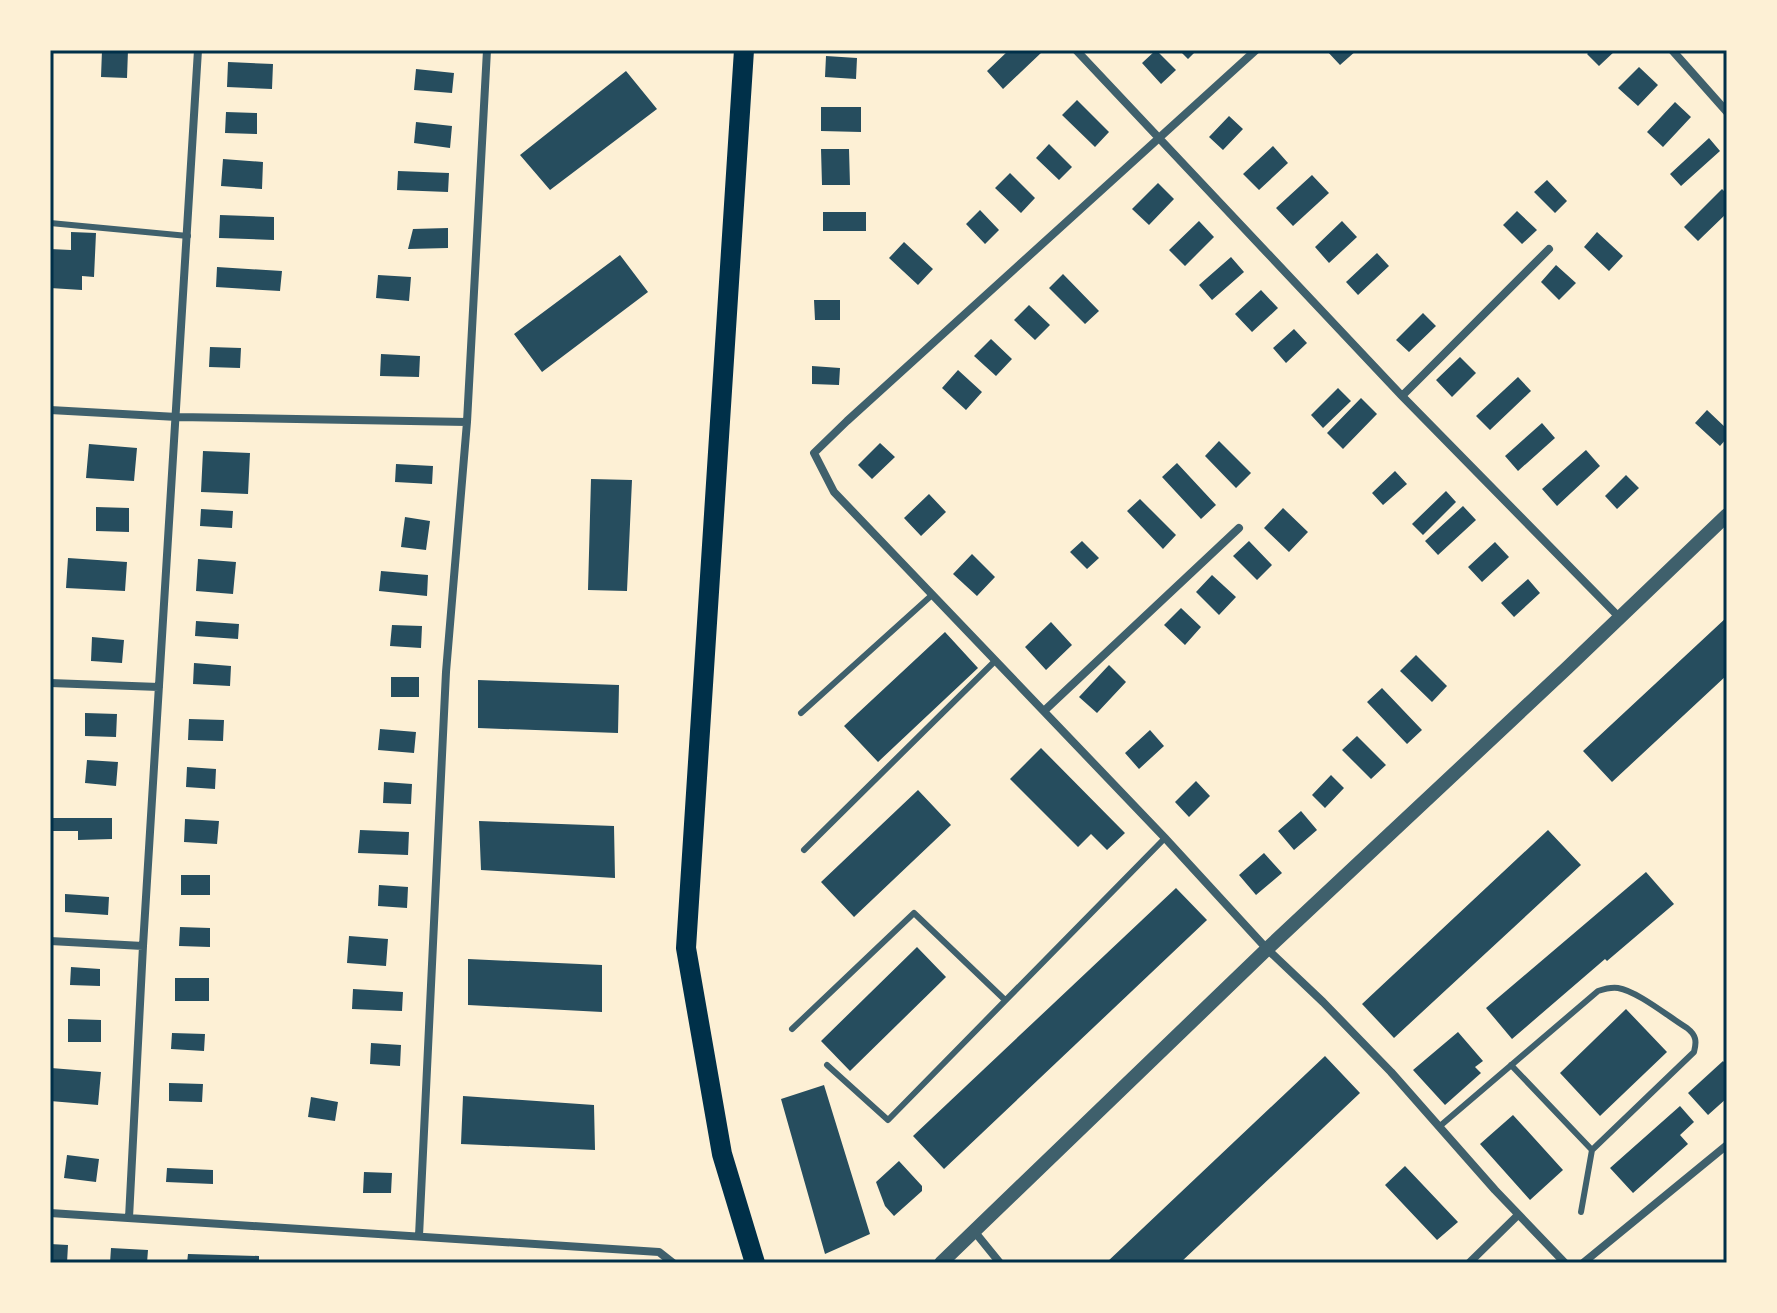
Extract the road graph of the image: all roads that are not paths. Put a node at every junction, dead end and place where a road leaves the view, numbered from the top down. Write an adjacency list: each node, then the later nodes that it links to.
1 (198, 50): 10 (street)
2 (487, 50): 15 (street)
3 (744, 50): 44 (main road)
4 (1076, 50): 8 (street)
5 (1256, 50): 8 (street)
6 (1672, 50): 7 (street)
7 (1727, 112)
8 (1160, 138): 12 (street); 18 (street)
9 (50, 223): 10 (lane)
10 (188, 236): 14 (street)
11 (1549, 249): 12 (street)
12 (1402, 396): 19 (street)
13 (50, 410): 14 (street)
14 (177, 417): 15 (street); 22 (street)
15 (467, 422): 42 (street)
16 (1727, 515): 19 (street)
17 (1239, 528): 23 (street)
18 (932, 595): 20 (street); 24 (lane)
19 (1620, 618): 29 (street)
20 (995, 661): 23 (street); 26 (lane)
21 (50, 683): 22 (street)
22 (159, 687): 28 (street)
23 (1044, 711): 25 (street)
24 (801, 713)
25 (1165, 838): 29 (street); 30 (lane)
26 (804, 850)
27 (50, 941): 28 (street)
28 (143, 946): 40 (street)
29 (1267, 949): 34 (street); 41 (street)
30 (1005, 1000): 31 (lane); 32 (lane)
31 (792, 1029)
32 (827, 1065)
33 (1511, 1065): 34 (lane); 36 (lane); 36 (lane)
34 (1440, 1126): 39 (street)
35 (1727, 1145): 49 (street)
36 (1592, 1150): 37 (lane)
37 (1581, 1212)
38 (50, 1213): 40 (street)
39 (1518, 1215): 47 (street); 48 (street)
40 (129, 1218): 42 (street)
41 (974, 1231): 45 (street); 46 (street)
42 (419, 1236): 43 (street)
43 (673, 1263)
44 (755, 1263)
45 (941, 1263)
46 (1000, 1263)
47 (1469, 1263)
48 (1565, 1263)
49 (1583, 1263)

